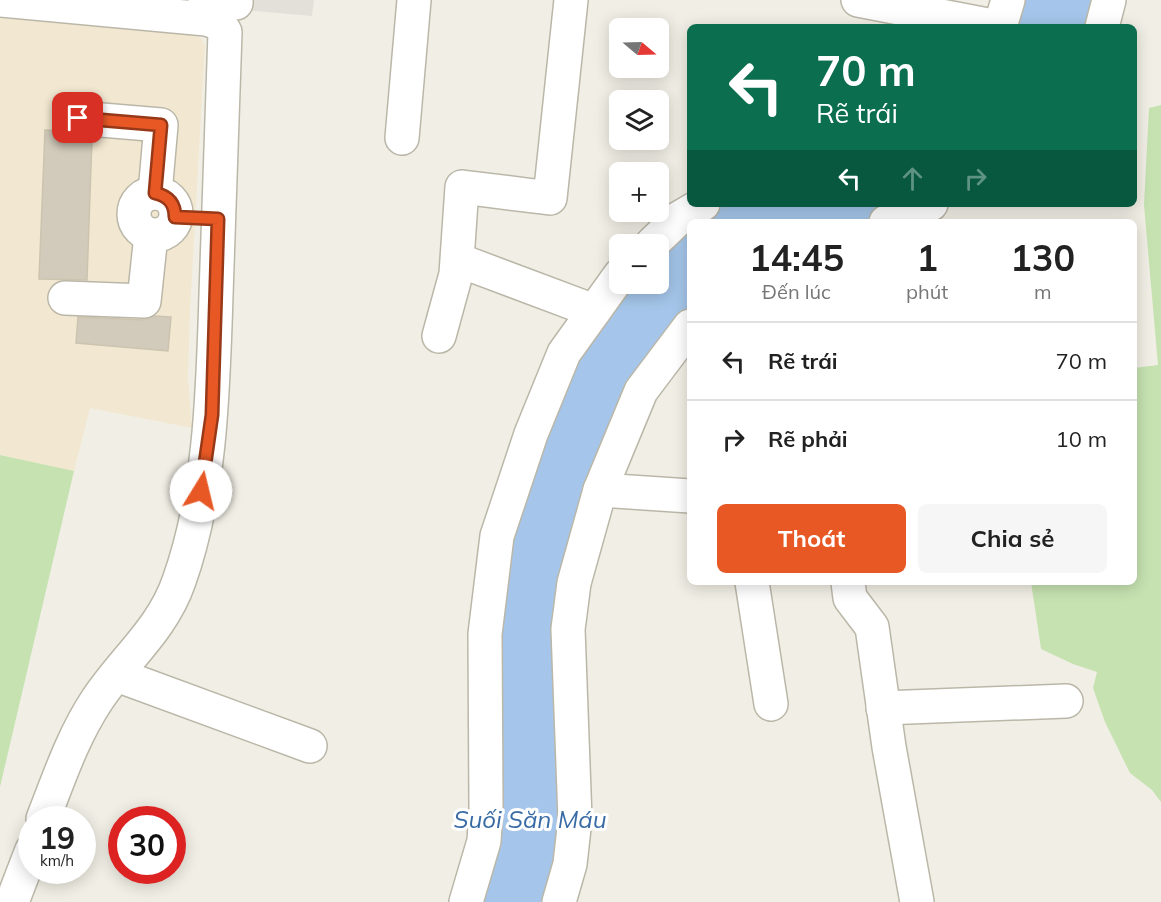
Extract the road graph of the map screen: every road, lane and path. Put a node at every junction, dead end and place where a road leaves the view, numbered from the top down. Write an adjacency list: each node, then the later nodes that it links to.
1 (1, 0): 17 (street)
2 (205, 0): 3 (street)
3 (236, 0)
4 (414, 0): 13 (street)
5 (571, 0): 20 (street)
6 (858, 0): 9 (street)
7 (1008, 0): 10 (street)
8 (1108, 0): 11 (street)
9 (983, 24)
10 (1000, 24)
11 (1103, 24)
12 (78, 118): 16 (street)
13 (402, 138)
14 (698, 207): 19 (street)
15 (924, 207): 18 (street)
16 (160, 215): 17 (street); 22 (street)
17 (218, 219): 30 (street)
18 (894, 219)
19 (662, 234)
20 (458, 260): 23 (street); 25 (street)
21 (609, 290): 23 (street)
22 (65, 298)
23 (594, 310): 38 (street)
24 (687, 330): 26 (street)
25 (439, 336)
26 (600, 490): 27 (street); 39 (street)
27 (687, 496)
28 (752, 585): 32 (street)
29 (848, 585): 33 (street)
30 (117, 675): 34 (street); 35 (street)
31 (1066, 701): 33 (street)
32 (771, 704)
33 (883, 708): 40 (street)
34 (310, 746)
35 (48, 806)
36 (19, 884): 37 (street)
37 (12, 902)
38 (466, 902)
39 (559, 902)
40 (917, 902)

